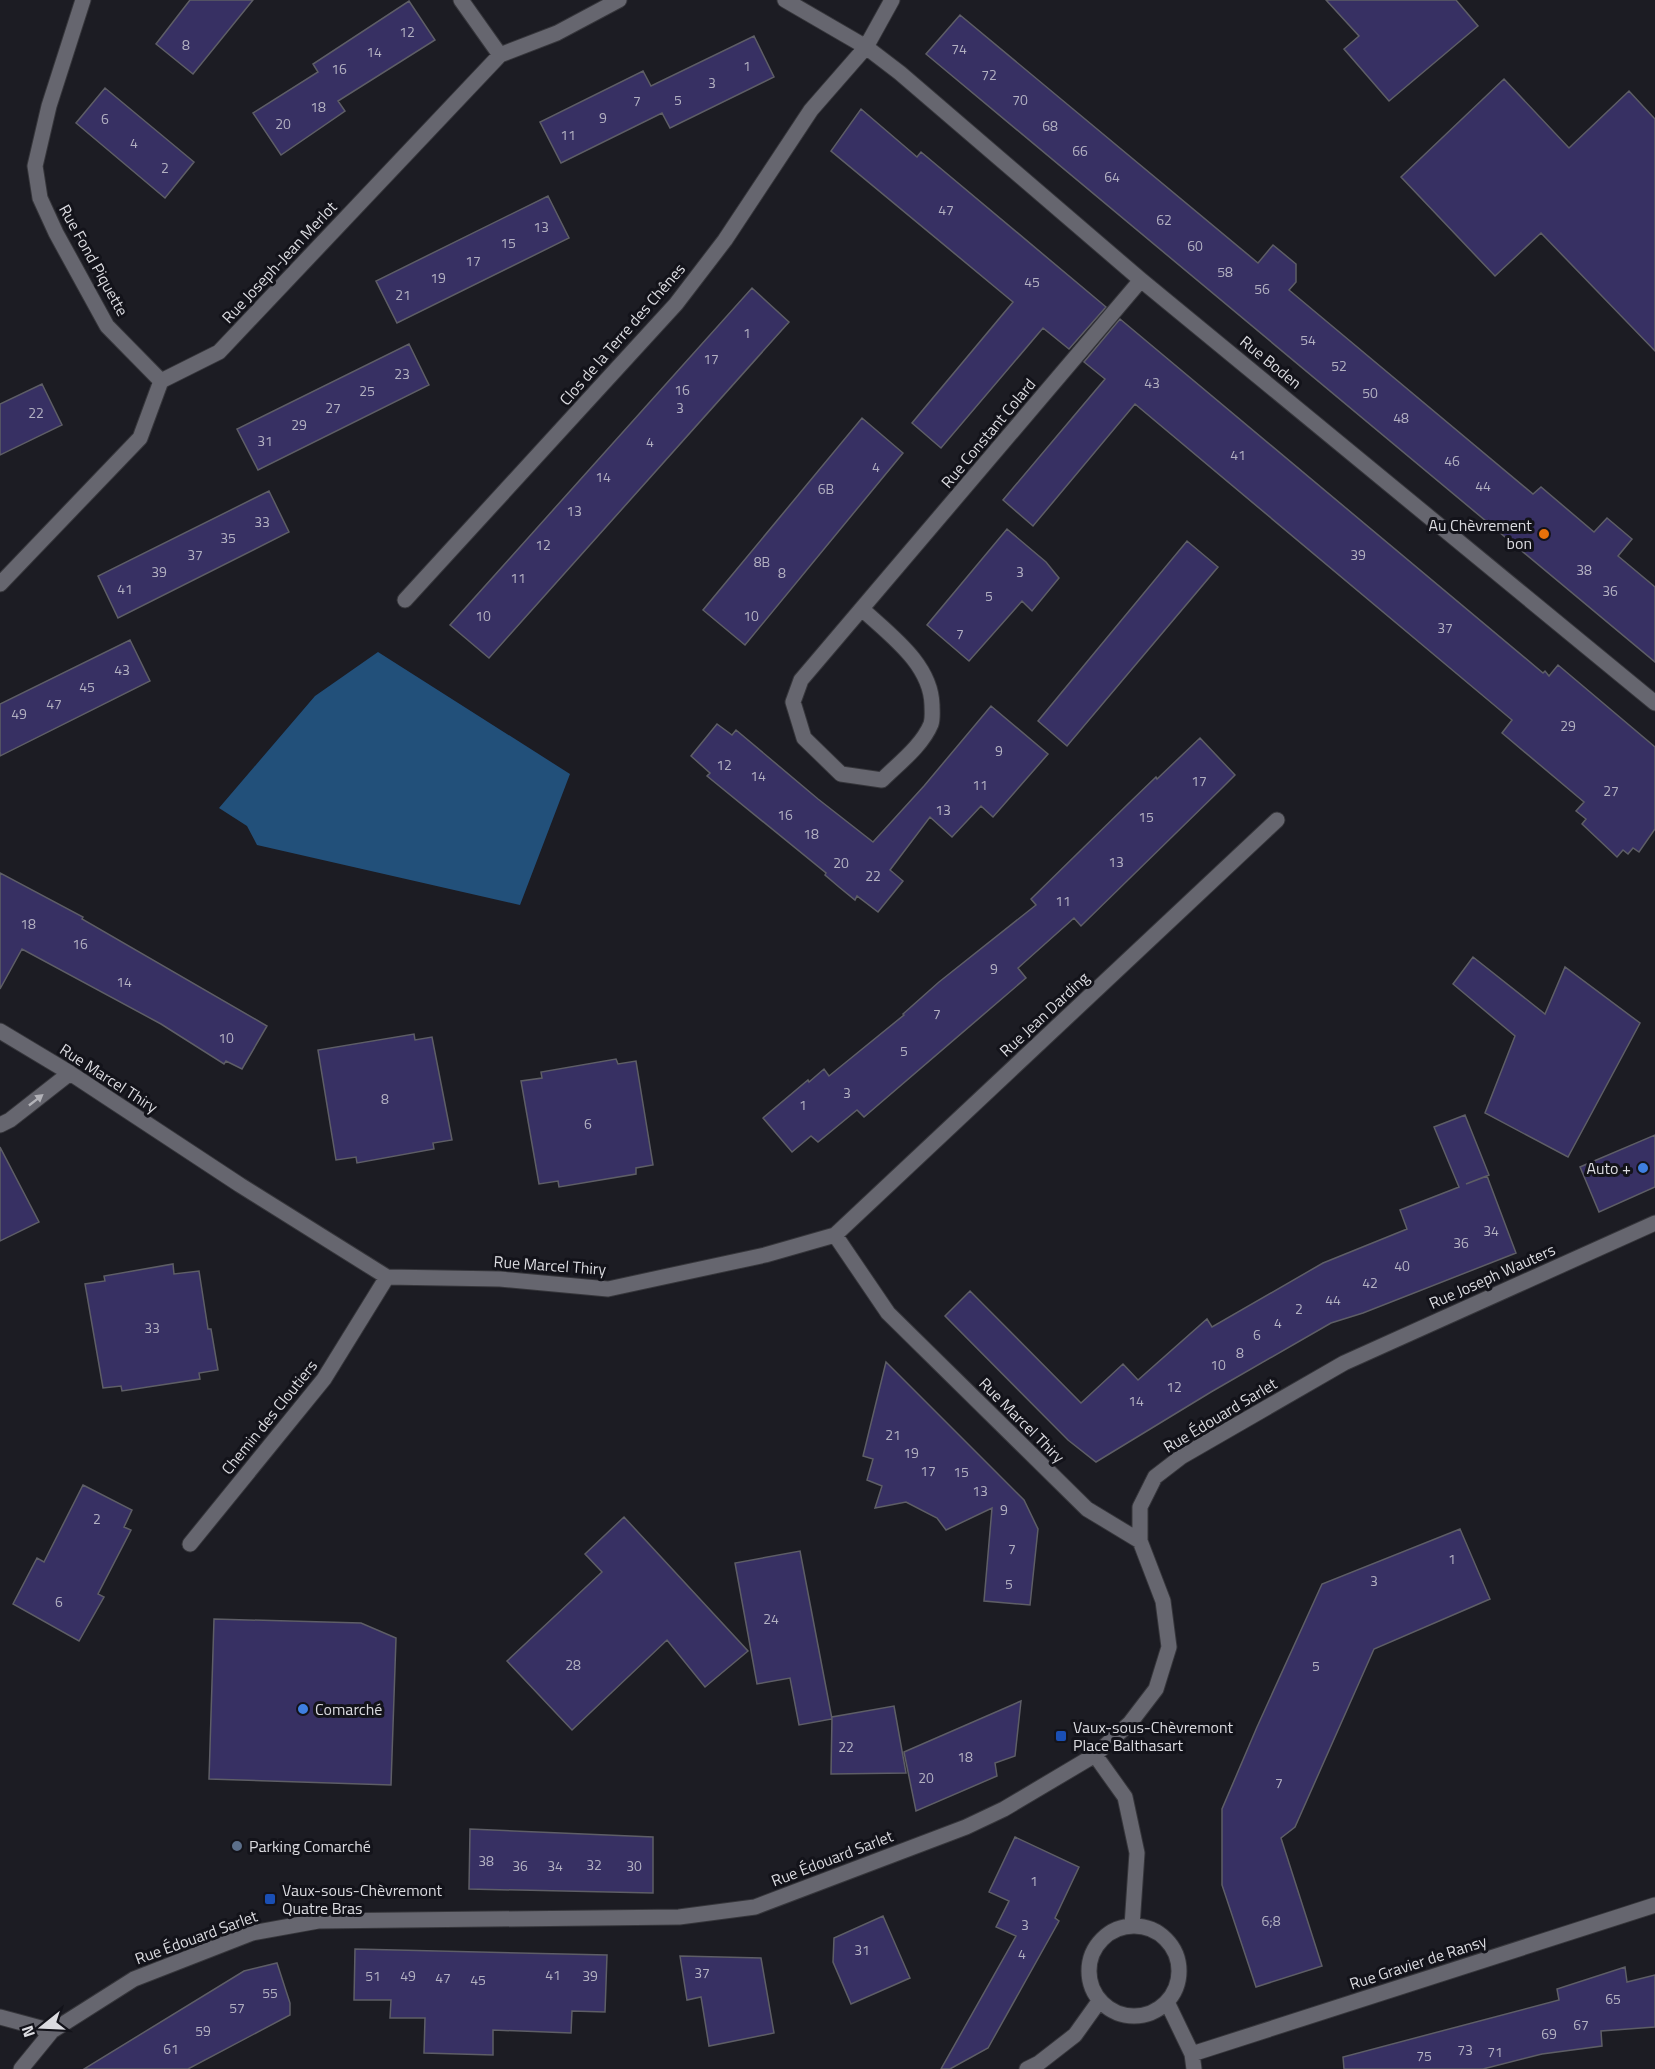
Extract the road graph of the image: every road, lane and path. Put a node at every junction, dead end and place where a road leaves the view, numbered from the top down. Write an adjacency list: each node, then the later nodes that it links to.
1 (83, 0): 9 (street, Rue Fond Piquette)
2 (461, 0): 7 (street)
3 (619, 0): 7 (street, Rue Joseph-Jean Merlot)
4 (785, 0): 6 (street)
5 (892, 0): 6 (street, Clos de la Terre des Chênes)
6 (866, 47): 8 (street, Rue Boden); 11 (street, Clos de la Terre des Chênes)
7 (500, 55): 9 (street, Rue Joseph-Jean Merlot)
8 (1141, 280): 12 (street, Rue Constant Colard); 13 (street, Rue Boden)
9 (161, 381): 10 (street)
10 (0, 584)
11 (405, 600)
12 (862, 609): 12 (street, Rue Constant Colard)
13 (1655, 703)
14 (1277, 820): 19 (street, Rue Jean Darding)
15 (0, 1031): 16 (street, Rue Marcel Thiry)
16 (70, 1073): 17 (street, one-way to 16); 20 (street, Rue Marcel Thiry)
17 (0, 1125)
18 (1655, 1223): 21 (street, Rue Joseph Wauters)
19 (835, 1235): 20 (street, Rue Marcel Thiry); 22 (street, Rue Marcel Thiry)
20 (387, 1277): 23 (street, Chemin des Cloutiers)
21 (1344, 1363): 22 (street, Rue Édouard Sarlet)
22 (1140, 1542): 24 (street, Rue Édouard Sarlet)
23 (190, 1544)
24 (1095, 1755): 26 (street); 30 (street, Rue Édouard Sarlet)
25 (1655, 1905): 31 (street, Rue Gravier de Ransy)
26 (1132, 1926): 27 (street); 28 (street)
27 (1100, 2000): 28 (street); 33 (street)
28 (1167, 2002): 31 (street, Rue Gravier de Ransy)
29 (0, 2017): 30 (street)
30 (52, 2031): 32 (street, Rue Édouard Sarlet)
31 (1193, 2061)
32 (21, 2069)
33 (1026, 2069)

